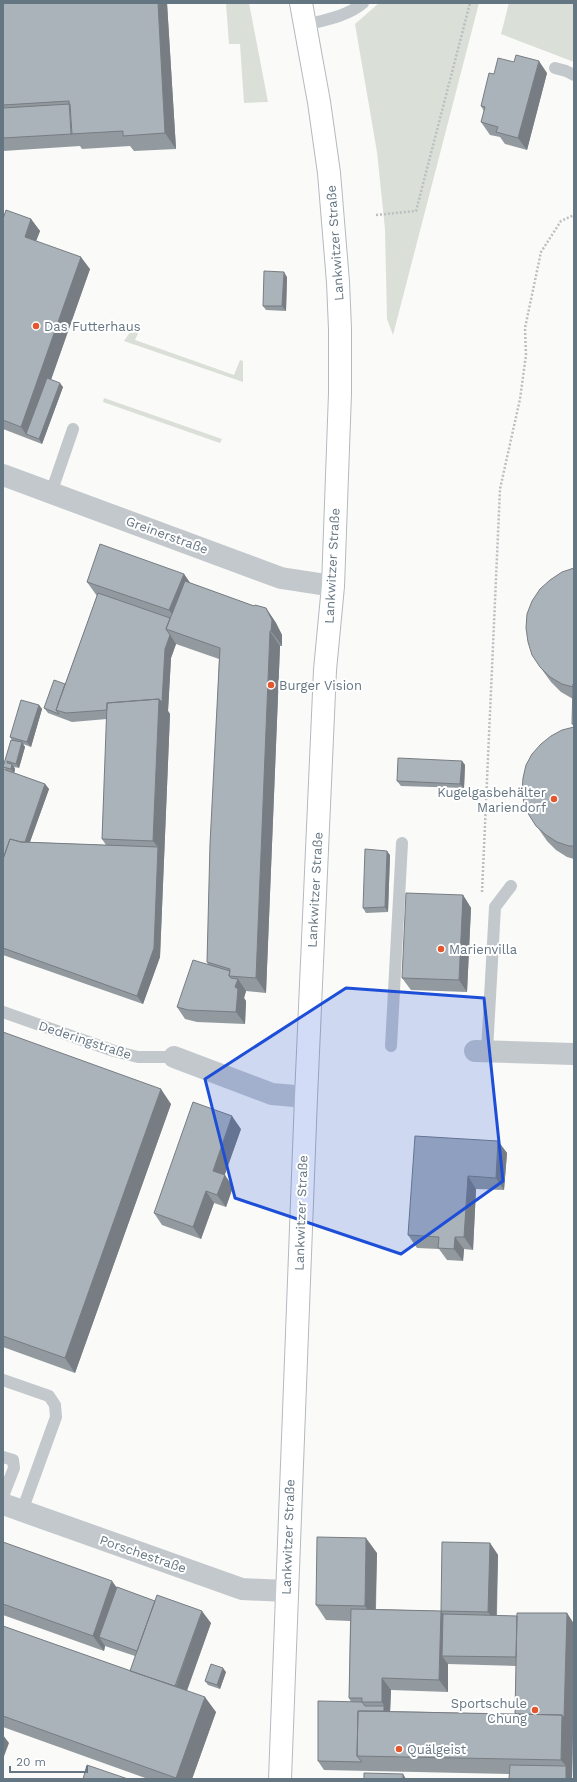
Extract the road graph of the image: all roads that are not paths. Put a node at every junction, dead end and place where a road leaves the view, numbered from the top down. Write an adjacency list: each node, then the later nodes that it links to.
1 (301, 3): 3 (main road, Lankwitzer Straße)
2 (363, 3): 3 (lane)
3 (306, 25): 9 (main road, Lankwitzer Straße)
4 (555, 68): 5 (lane)
5 (574, 75)
6 (72, 428): 8 (lane)
7 (3, 475): 8 (street, Greinerstraße)
8 (51, 493): 9 (street, Greinerstraße)
9 (333, 586): 17 (main road, Lankwitzer Straße)
10 (402, 843): 13 (lane)
11 (511, 886): 14 (lane)
12 (3, 1012): 16 (lane, Dederingstraße)
13 (391, 1046)
14 (481, 1051): 15 (street)
15 (574, 1054)
16 (174, 1057): 17 (street, Dederingstraße)
17 (306, 1097): 22 (main road, Lankwitzer Straße)
18 (3, 1380): 21 (lane)
19 (3, 1457): 20 (lane)
20 (3, 1496)
21 (13, 1508): 22 (street, Porschestraße)
22 (286, 1591): 23 (main road, Lankwitzer Straße)
23 (280, 1779)

